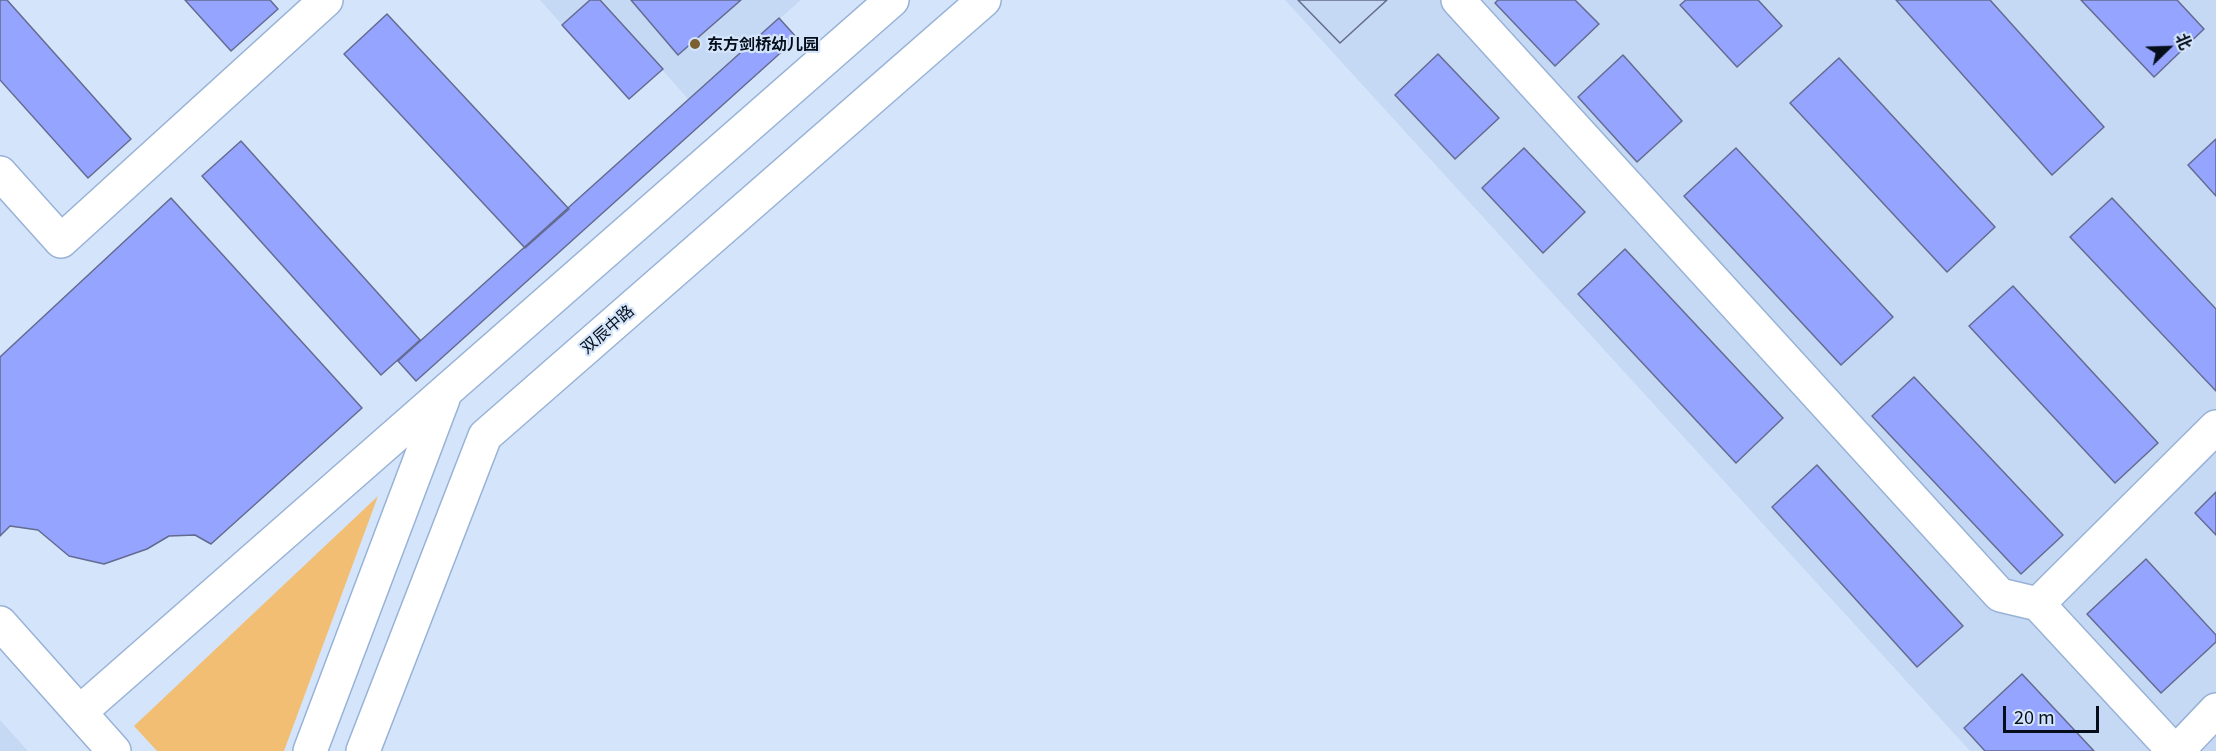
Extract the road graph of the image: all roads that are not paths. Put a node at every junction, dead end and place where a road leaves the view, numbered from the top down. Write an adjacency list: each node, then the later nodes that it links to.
1 (326, 0): 5 (street)
2 (892, 0): 6 (street)
3 (984, 0): 14 (street, 双辰中路)
4 (1458, 0): 8 (street)
5 (0, 173)
6 (444, 394): 11 (street); 13 (street)
7 (2216, 427): 8 (street)
8 (2038, 604): 15 (street)
9 (0, 623): 11 (street)
10 (2216, 710): 15 (street)
11 (80, 712): 12 (street)
12 (114, 751)
13 (310, 751)
14 (363, 751)
15 (2175, 751)

